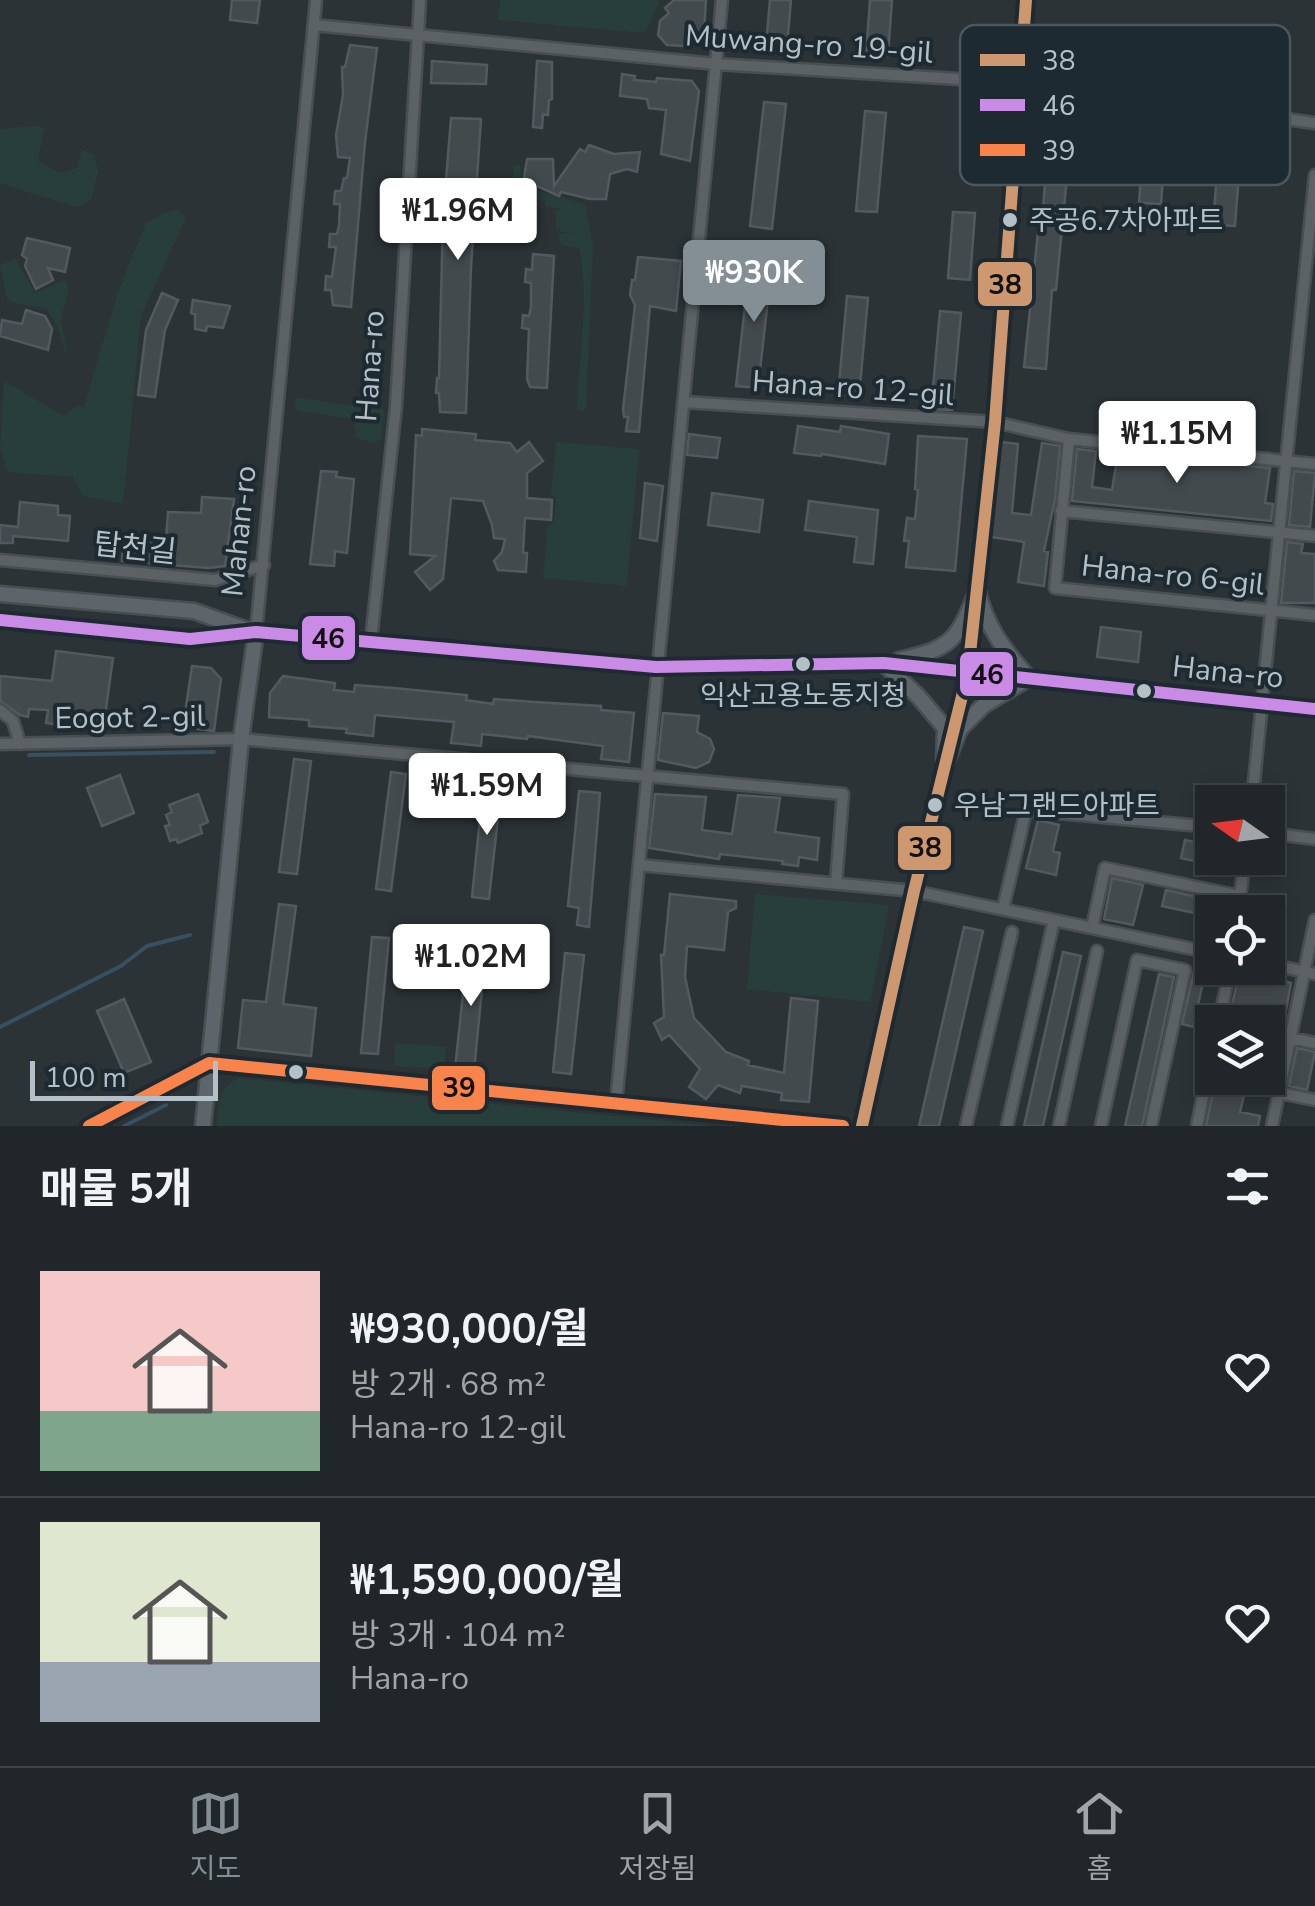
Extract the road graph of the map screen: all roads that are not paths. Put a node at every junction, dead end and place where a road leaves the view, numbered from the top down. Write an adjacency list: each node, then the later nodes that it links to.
1 (316, 0): 5 (street, Mahan-ro)
2 (420, 0): 7 (street)
3 (722, 0): 8 (street)
4 (1026, 0): 6 (street)
5 (314, 24): 7 (street, Muwang-ro 19-gil); 23 (street, Mahan-ro)
6 (1025, 25)
7 (417, 34): 8 (street, Muwang-ro 19-gil); 30 (street, Hana-ro)
8 (716, 64): 9 (street, Muwang-ro 19-gil); 14 (street)
9 (960, 80)
10 (1290, 120): 11 (street, Muwang-ro 19-gil)
11 (1315, 123)
12 (1315, 175): 17 (street)
13 (1014, 185): 15 (street)
14 (684, 402): 15 (street, Hana-ro 12-gil); 32 (street)
15 (995, 422): 16 (street, Hana-ro 12-gil); 24 (street)
16 (1068, 439): 17 (street, Hana-ro 12-gil); 19 (street, Hana-ro 6-gil)
17 (1288, 461): 18 (street, Hana-ro 12-gil); 20 (street)
18 (1315, 464)
19 (1062, 510): 20 (street); 26 (street, Hana-ro 6-gil)
20 (1280, 533): 21 (street); 26 (street)
21 (1315, 536)
22 (0, 560): 23 (street, 탑천길)
23 (264, 564): 29 (street, Mahan-ro)
24 (977, 590): 31 (street); 33 (street); 34 (street)
25 (0, 594): 29 (street, Hana-ro)
26 (1273, 611): 27 (street, Hana-ro 6-gil); 35 (street)
27 (1315, 615)
28 (0, 620): 29 (street, Hana-ro)
29 (256, 632): 30 (street, Hana-ro); 38 (street, Mahan-ro)
30 (371, 641): 32 (street, Hana-ro)
31 (884, 664): 32 (street, Hana-ro); 33 (street, Hana-ro); 41 (street)
32 (656, 667): 42 (street)
33 (968, 672): 34 (street, Hana-ro); 41 (street)
34 (1030, 678): 35 (street, Hana-ro); 41 (street)
35 (1264, 703): 36 (street, Hana-ro); 43 (street)
36 (1315, 708)
37 (0, 710): 40 (street, Eogot 2-gil)
38 (241, 740): 40 (street, Eogot 2-gil); 42 (street); 62 (street, Mahan-ro)
39 (0, 744): 40 (street, Eogot 2-gil)
40 (20, 744)
41 (944, 768): 49 (street)
42 (647, 774): 47 (street); 48 (street)
43 (1254, 785)
44 (1195, 825): 51 (street)
45 (1285, 835): 46 (street)
46 (1315, 839)
47 (638, 865): 48 (street); 68 (street)
48 (836, 883): 49 (street)
49 (914, 891): 51 (street); 72 (street)
50 (1235, 895): 54 (street)
51 (1003, 909): 52 (street)
52 (1054, 920): 54 (street); 74 (street)
53 (1315, 920): 59 (street)
54 (1092, 928): 56 (street)
55 (1012, 932): 73 (street)
56 (1195, 949)
57 (1097, 951): 75 (street)
58 (1285, 968): 59 (street)
59 (1310, 973): 60 (street)
60 (1290, 1038): 61 (street); 63 (street)
61 (1315, 1043)
62 (210, 1063): 68 (street); 69 (street); 70 (street, Mahan-ro)
63 (1285, 1063)
64 (1285, 1093): 67 (street)
65 (1203, 1095): 78 (street)
66 (1278, 1095): 79 (street)
67 (1315, 1100)
68 (616, 1103): 71 (street)
69 (89, 1126)
70 (203, 1126)
71 (843, 1126)
72 (862, 1126)
73 (966, 1126)
74 (1006, 1126)
75 (1059, 1126)
76 (1101, 1126): 77 (street)
77 (1151, 1126)
78 (1197, 1126)
79 (1272, 1126)

